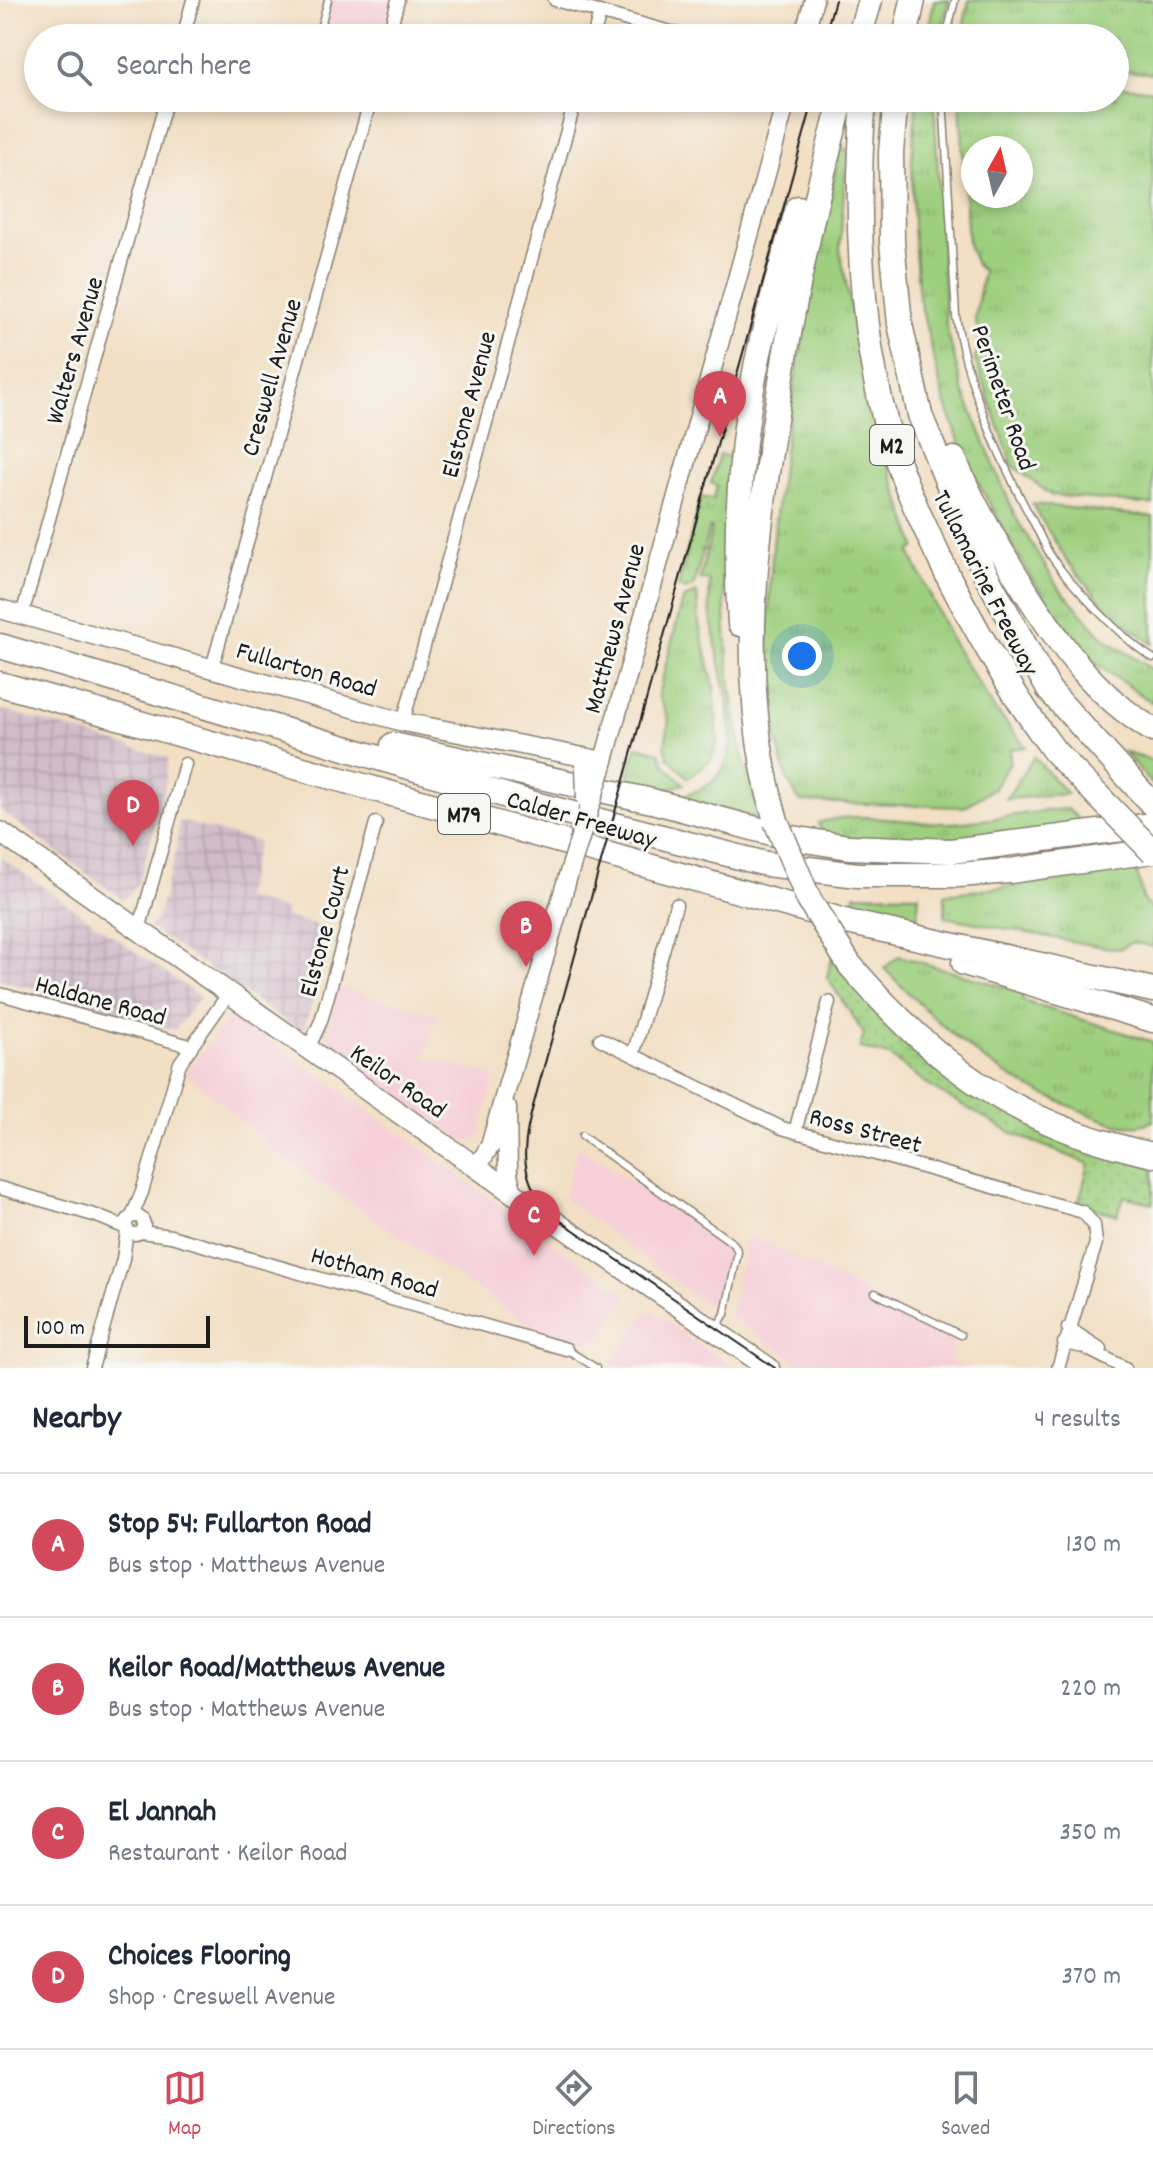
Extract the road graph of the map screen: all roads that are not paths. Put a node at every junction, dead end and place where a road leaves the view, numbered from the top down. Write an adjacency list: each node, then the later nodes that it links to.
1 (193, 0): 12 (street)
2 (328, 0): 13 (lane)
3 (398, 0): 14 (street)
4 (555, 0): 11 (street)
5 (814, 0): 17 (main road)
6 (856, 0): 18 (highway)
7 (870, 0): 19 (highway)
8 (882, 0): 20 (highway)
9 (913, 0): 21 (highway)
10 (955, 0): 22 (lane)
11 (600, 12): 15 (street); 16 (street)
12 (187, 24)
13 (321, 24)
14 (392, 24)
15 (597, 24)
16 (642, 24)
17 (807, 24)
18 (849, 24)
19 (863, 24)
20 (877, 24)
21 (908, 24)
22 (949, 24)
23 (163, 112): 34 (street, Walters Avenue)
24 (367, 112): 37 (street, Creswell Avenue)
25 (572, 112): 42 (street, Elstone Avenue)
26 (783, 112): 45 (main road, Matthews Avenue)
27 (824, 112): 39 (highway)
28 (838, 112): 39 (highway)
29 (863, 112): 51 (highway, Tullamarine Freeway / M2, bridge)
30 (895, 112): 32 (highway, Tullamarine Freeway / M2)
31 (944, 112): 36 (lane, Perimeter Road)
32 (892, 242): 43 (highway); 47 (highway, Tullamarine Freeway / M2)
33 (0, 609): 34 (main road, Fullarton Road)
34 (22, 615): 37 (main road, Fullarton Road)
35 (0, 646): 44 (highway, Calder Freeway / M79)
36 (1153, 658)
37 (212, 668): 42 (main road, Fullarton Road)
38 (0, 684): 41 (highway, Calder Freeway / M79)
39 (752, 685): 67 (highway, bridge)
40 (0, 700): 41 (highway)
41 (128, 721): 53 (highway, Calder Freeway / M79)
42 (403, 722): 45 (main road, Fullarton Road)
43 (1153, 730)
44 (322, 739): 49 (highway); 51 (highway, Calder Freeway / M79)
45 (592, 763): 64 (main road, Matthews Avenue, bridge)
46 (185, 764): 54 (street)
47 (1153, 805)
48 (376, 823): 62 (street, Elstone Court)
49 (1153, 825)
50 (0, 832): 54 (main road, Keilor Road)
51 (1153, 852)
52 (676, 905): 63 (street)
53 (852, 923): 55 (highway, Calder Freeway / M79); 59 (highway)
54 (139, 930): 56 (main road, Keilor Road)
55 (1153, 990)
56 (229, 993): 61 (street); 62 (main road, Keilor Road)
57 (0, 994): 61 (street, Haldane Road)
58 (829, 1002): 65 (street)
59 (1153, 1020)
60 (600, 1039): 63 (street, Ross Street)
61 (190, 1046): 71 (street)
62 (308, 1049): 68 (main road, Keilor Road)
63 (633, 1055): 65 (street, Ross Street)
64 (508, 1081): 68 (main road, Matthews Avenue); 70 (main road)
65 (795, 1132): 73 (street, Ross Street)
66 (582, 1136): 74 (lane)
67 (1153, 1155)
68 (477, 1167): 70 (main road, Keilor Road)
69 (0, 1188): 71 (street, Hotham Road)
70 (513, 1193): 74 (main road, Keilor Road)
71 (135, 1225): 77 (street, Hotham Road); 79 (street)
72 (875, 1293): 75 (lane)
73 (1068, 1328): 76 (street); 78 (street)
74 (714, 1330): 81 (main road, Keilor Road)
75 (961, 1335)
76 (1064, 1343): 78 (street); 82 (street)
77 (566, 1349): 80 (lane)
78 (1121, 1366)
79 (92, 1368)
80 (596, 1368)
81 (769, 1368)
82 (1058, 1368)

